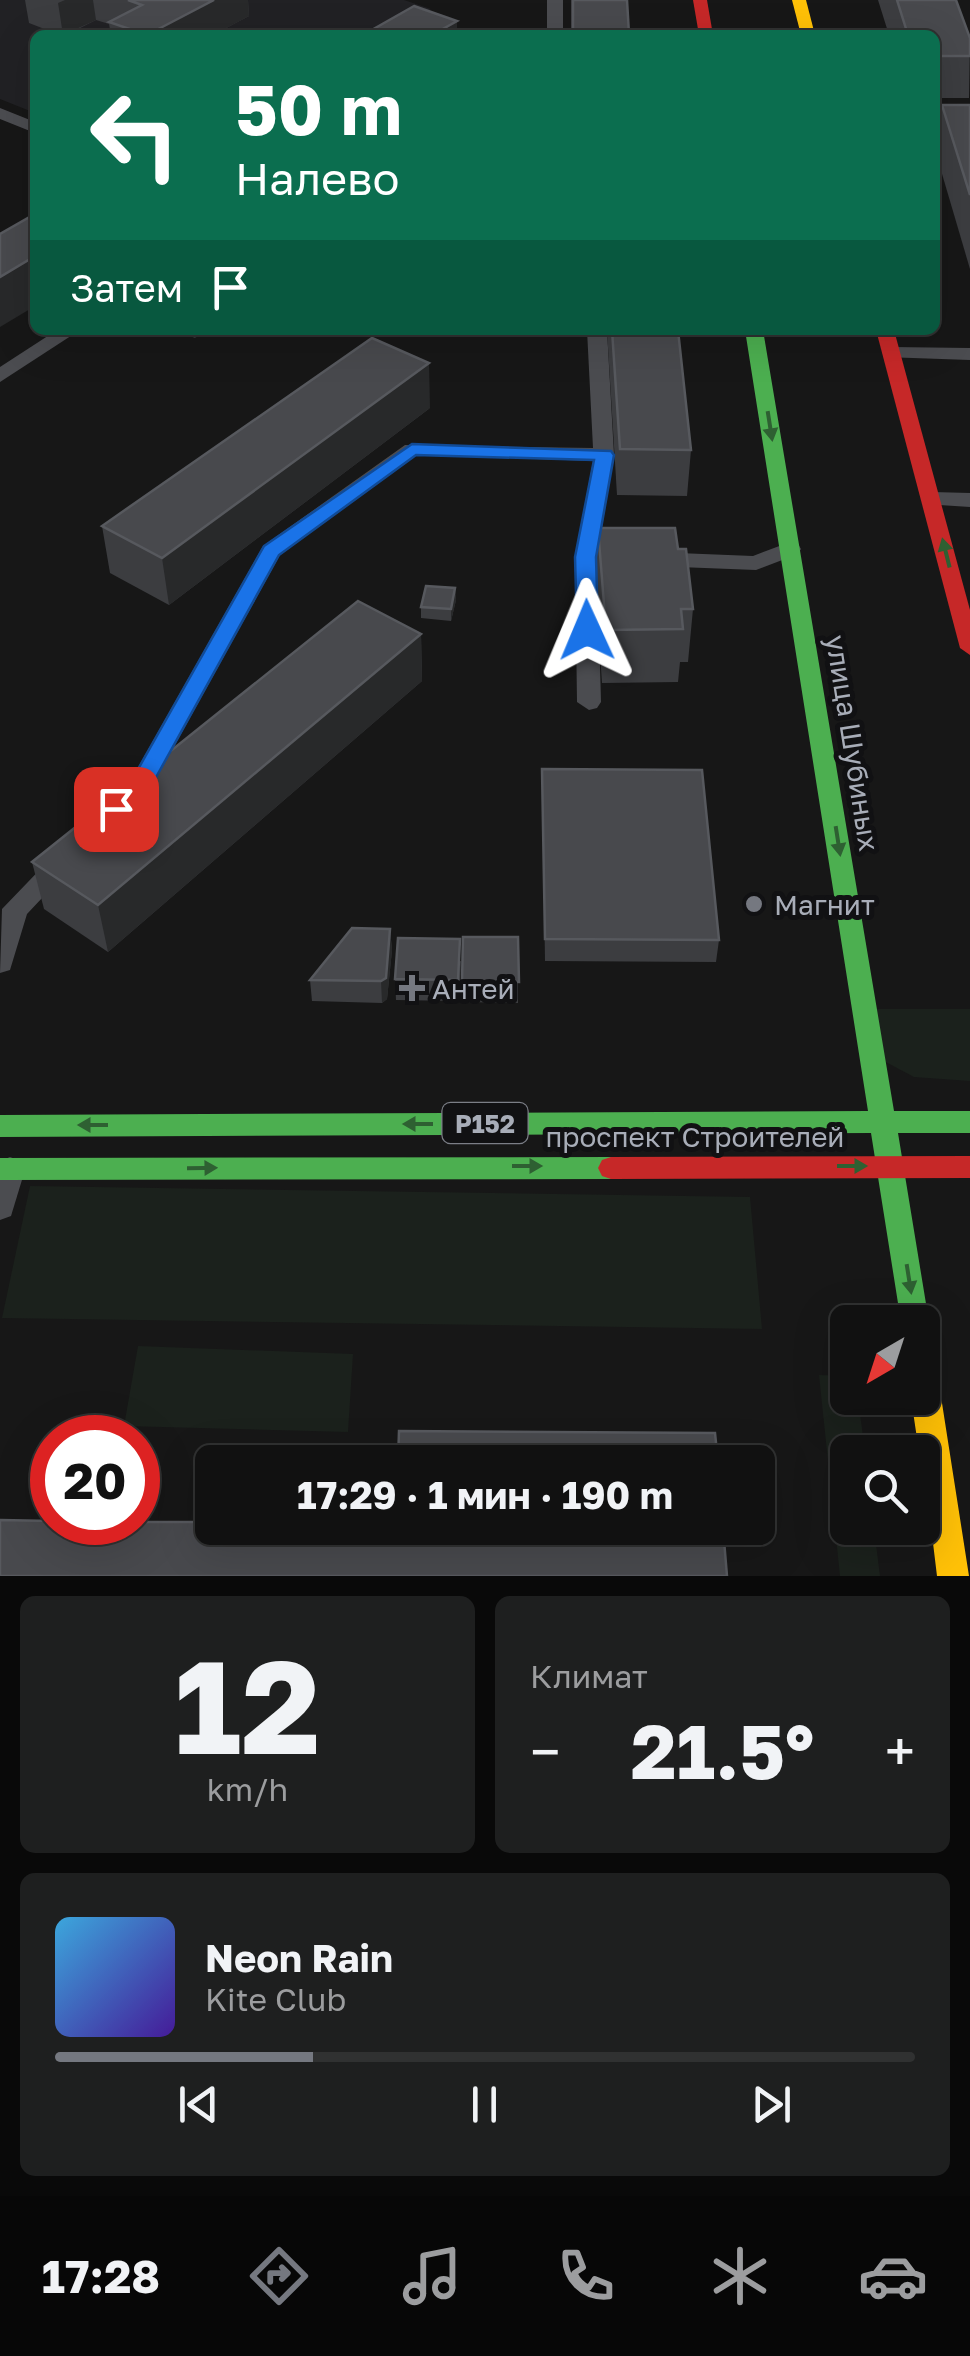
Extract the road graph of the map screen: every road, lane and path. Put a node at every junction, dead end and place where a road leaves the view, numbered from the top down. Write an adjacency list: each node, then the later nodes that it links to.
1 (555, 0): 4 (lane)
2 (700, 0): 5 (main road)
3 (800, 0): 6 (main road)
4 (555, 30)
5 (705, 30)
6 (807, 30)
7 (0, 113): 8 (lane)
8 (30, 126)
9 (940, 126): 10 (lane)
10 (970, 126)
11 (62, 335): 16 (lane)
12 (597, 335): 17 (lane)
13 (755, 335): 20 (main road, улица Шубиных, one-way to 20)
14 (888, 341): 15 (lane); 18 (main road)
15 (970, 354)
16 (0, 376)
17 (604, 455): 21 (lane); 24 (lane)
18 (932, 499): 19 (lane); 22 (main road, one-way to 18)
19 (970, 500)
20 (790, 549): 21 (lane); 27 (main road, улица Шубиных, one-way to 27)
21 (604, 558): 23 (lane)
22 (970, 648)
23 (589, 702)
24 (113, 812)
25 (71, 853): 26 (lane)
26 (0, 962)
27 (885, 1122): 28 (main road, проспект Строителей / Р152); 29 (main road, проспект Строителей / Р152, one-way to 29); 30 (main road, улица Шубиных)
28 (970, 1122)
29 (0, 1126)
30 (891, 1166): 31 (main road, проспект Строителей / Р152); 32 (main road, проспект Строителей / Р152, one-way to 30); 34 (main road, улица Шубиных, one-way to 34)
31 (970, 1167)
32 (5, 1170): 33 (lane)
33 (0, 1207)
34 (912, 1305)
35 (929, 1415): 36 (main road)
36 (953, 1576)

